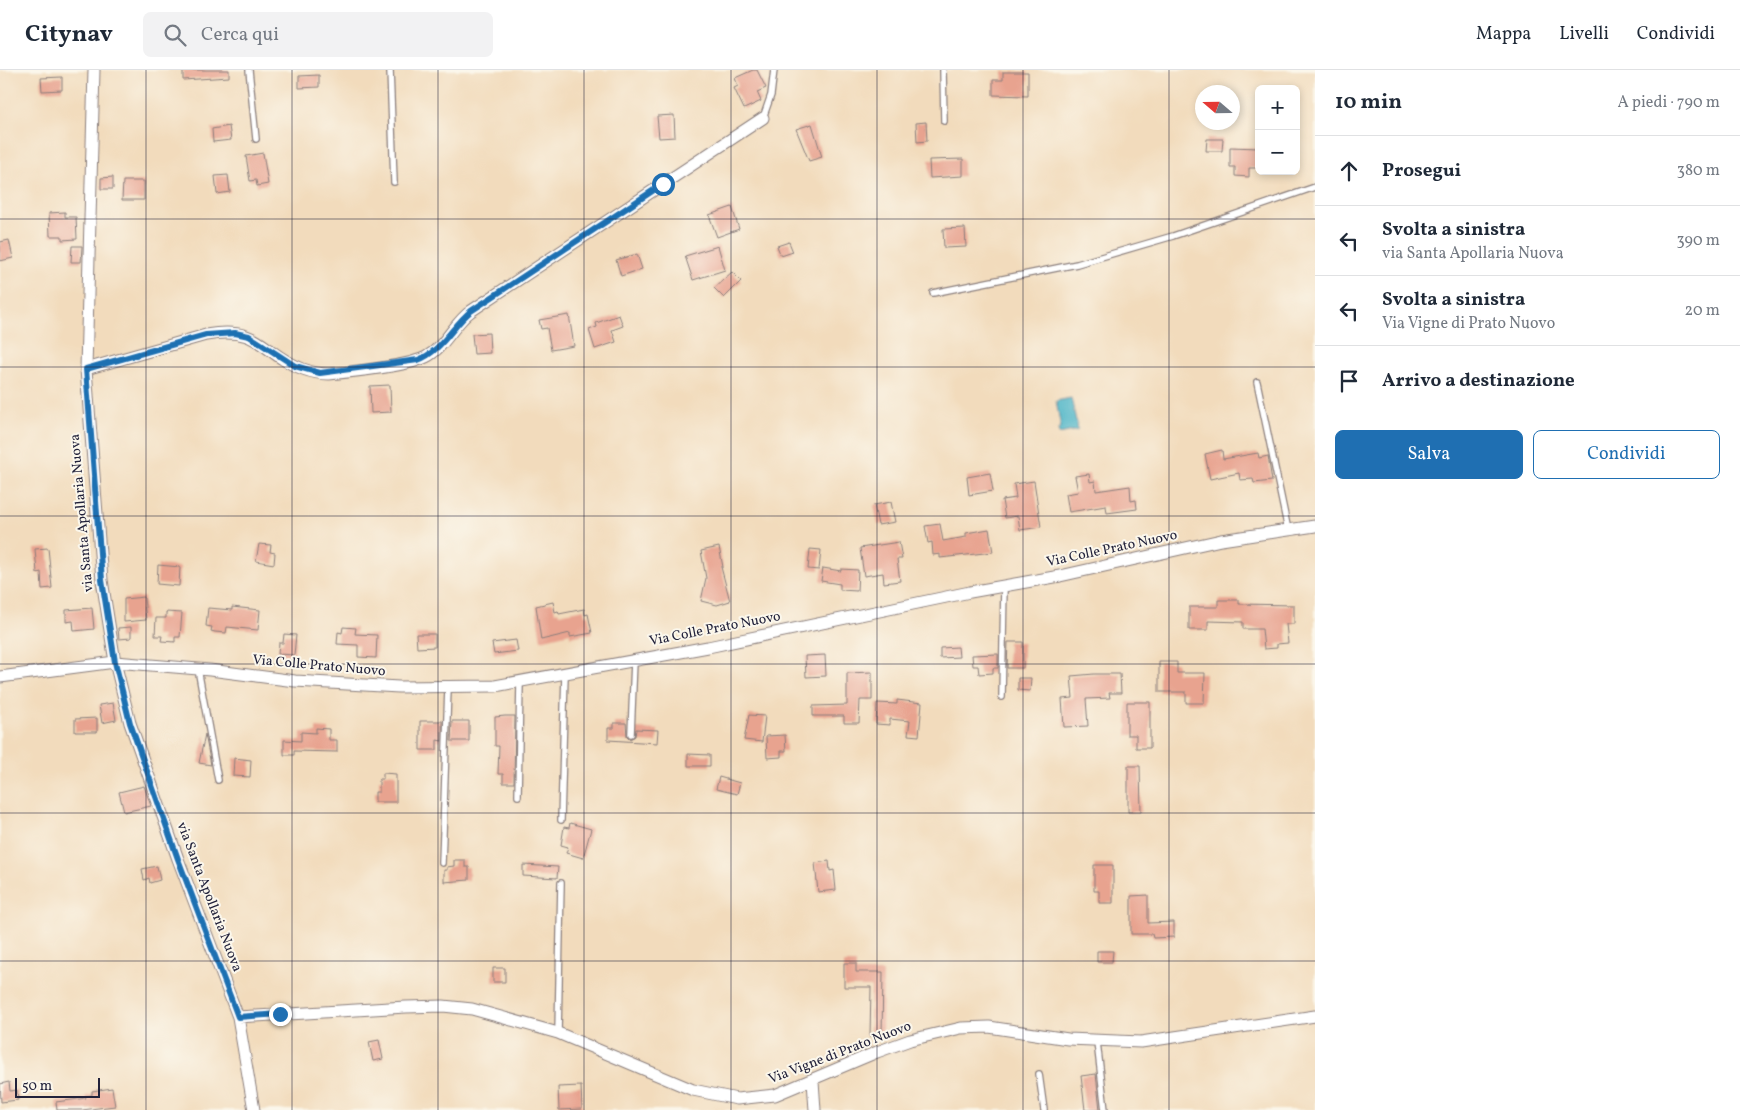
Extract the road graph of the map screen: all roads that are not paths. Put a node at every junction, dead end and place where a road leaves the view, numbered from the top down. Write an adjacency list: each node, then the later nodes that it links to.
1 (94, 70): 12 (street, via Santa Apollaria Nuova)
2 (249, 70): 8 (lane)
3 (390, 70): 9 (lane)
4 (774, 70): 6 (lane)
5 (943, 70): 7 (lane)
6 (763, 118): 12 (street)
7 (944, 121)
8 (256, 139)
9 (394, 182)
10 (1315, 188): 11 (lane)
11 (933, 293)
12 (86, 369): 18 (street, via Santa Apollaria Nuova)
13 (1257, 382): 15 (lane)
14 (1315, 526): 15 (street, Via Colle Prato Nuovo)
15 (1288, 530): 16 (street, Via Colle Prato Nuovo)
16 (1004, 586): 17 (street, Via Colle Prato Nuovo); 24 (lane)
17 (634, 661): 20 (street, Via Colle Prato Nuovo); 25 (lane)
18 (115, 662): 19 (street, Via Colle Prato Nuovo); 21 (street, Via Colle Prato Nuovo); 32 (street, via Santa Apollaria Nuova)
19 (198, 669): 23 (street, Via Colle Prato Nuovo); 26 (lane)
20 (566, 674): 22 (street, Via Colle Prato Nuovo); 28 (lane)
21 (0, 677)
22 (520, 682): 23 (street, Via Colle Prato Nuovo); 27 (lane)
23 (448, 688): 29 (lane)
24 (1002, 697)
25 (631, 734)
26 (218, 780)
27 (518, 796)
28 (561, 820)
29 (442, 863)
30 (561, 882): 33 (lane)
31 (1315, 1016): 34 (street, Via Vigne di Prato Nuovo)
32 (238, 1017): 33 (street, Via Vigne di Prato Nuovo); 37 (street, via Santa Apollaria Nuova)
33 (558, 1033): 36 (street, Via Vigne di Prato Nuovo)
34 (1097, 1042): 36 (street, Via Vigne di Prato Nuovo); 40 (lane)
35 (1038, 1074): 39 (lane)
36 (813, 1081): 38 (street)
37 (254, 1110)
38 (816, 1110)
39 (1044, 1110)
40 (1105, 1110)

